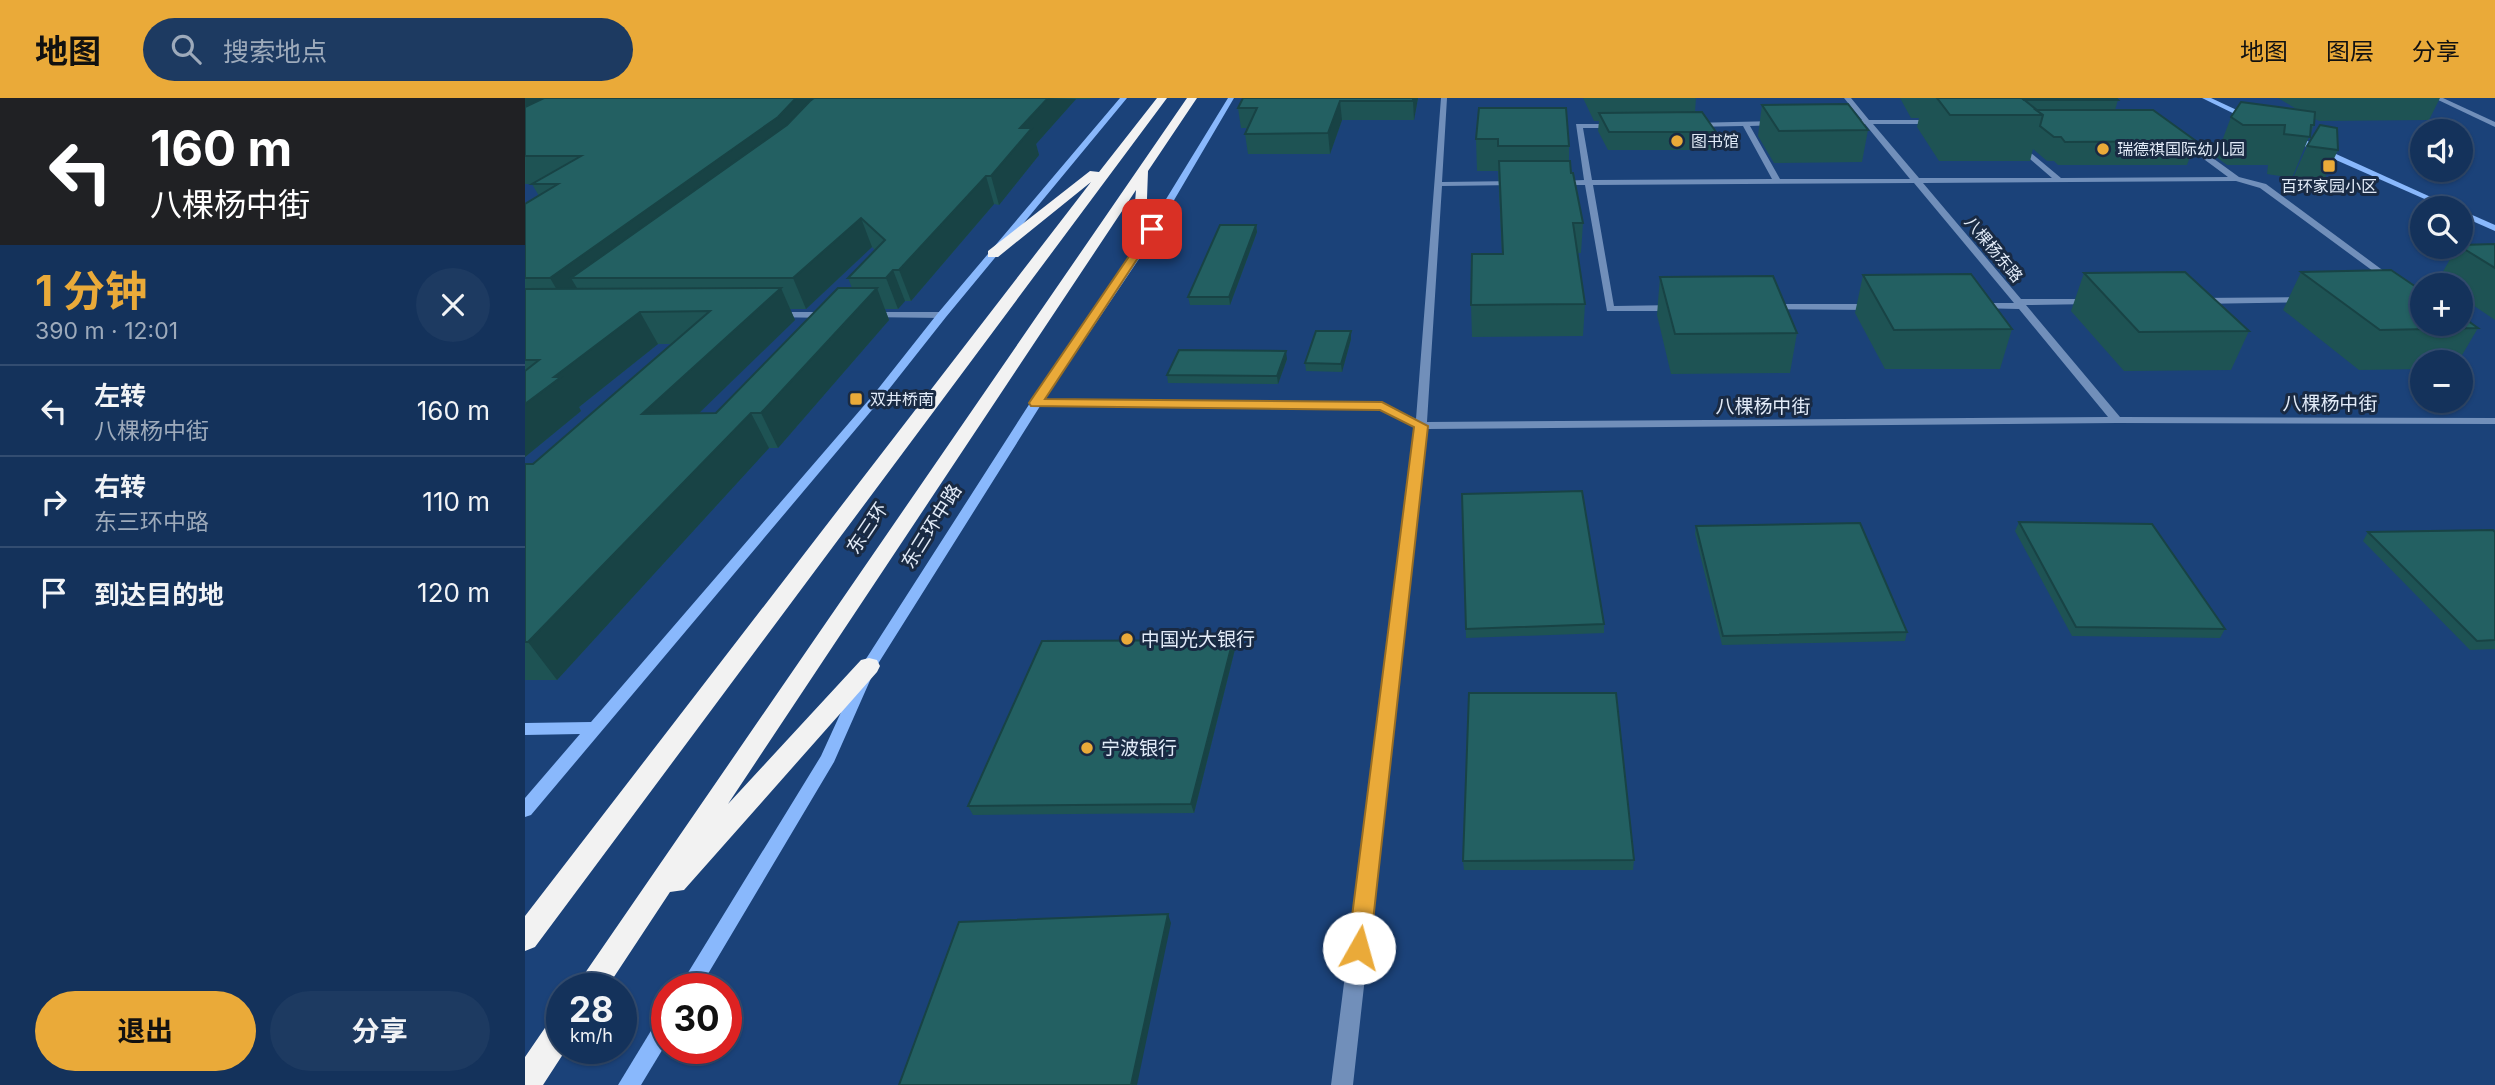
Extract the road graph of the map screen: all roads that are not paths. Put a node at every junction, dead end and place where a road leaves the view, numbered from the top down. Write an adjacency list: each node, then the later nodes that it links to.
1 (1124, 98): 37 (street)
2 (1162, 98): 23 (highway, 东三环)
3 (1192, 98): 24 (highway, 东三环)
4 (1231, 98): 36 (street, 东三环中路)
5 (1444, 98): 32 (street)
6 (1847, 98): 12 (street, 八棵杨东路)
7 (2205, 98): 19 (street)
8 (2437, 98): 18 (street)
9 (2482, 112): 10 (street)
10 (2495, 112)
11 (1839, 122): 12 (street)
12 (1866, 122): 13 (street); 27 (street, 八棵杨东路)
13 (1943, 122)
14 (1786, 123): 15 (street)
15 (1745, 124): 17 (street); 28 (street)
16 (1630, 125): 31 (street)
17 (1681, 125)
18 (2495, 125)
19 (2266, 126)
20 (2166, 128): 25 (street)
21 (2279, 131): 33 (street)
22 (2013, 139): 26 (street)
23 (1120, 153): 37 (highway); 59 (highway, 东三环)
24 (1143, 170): 36 (highway); 60 (highway, 东三环)
25 (2236, 179): 26 (street); 38 (street)
26 (2059, 180): 27 (street)
27 (1917, 181): 28 (street); 42 (street, 八棵杨东路)
28 (1778, 182): 31 (street)
29 (1534, 183): 32 (street)
30 (1547, 183): 31 (street)
31 (1588, 183): 46 (street)
32 (1438, 184): 54 (street)
33 (2424, 196)
34 (2473, 218): 35 (street)
35 (2495, 228)
36 (1138, 253): 51 (street, 东三环中路)
37 (993, 254): 50 (street)
38 (2405, 291)
39 (2315, 300): 41 (street)
40 (2098, 301): 42 (street)
41 (2190, 301)
42 (2019, 304): 43 (street); 52 (street, 八棵杨东路)
43 (1966, 306)
44 (1761, 307): 45 (street)
45 (1884, 307)
46 (1692, 308)
47 (766, 315): 48 (street)
48 (835, 315)
49 (863, 315): 50 (street)
50 (941, 315): 56 (street)
51 (1036, 403): 54 (street, 八棵杨中街); 55 (street, 东三环中路)
52 (2117, 420): 53 (street, 八棵杨中街); 54 (street, 八棵杨中街)
53 (2495, 421)
54 (1421, 426): 67 (street)
55 (869, 666): 60 (highway); 62 (street, 东三环中路)
56 (594, 728): 57 (street); 58 (street)
57 (525, 729)
58 (525, 810)
59 (525, 939)
60 (621, 941): 61 (highway, 东三环)
61 (600, 973)
62 (698, 973)
63 (651, 1049): 66 (street)
64 (546, 1053): 65 (highway)
65 (525, 1084)
66 (629, 1085)
67 (1342, 1085)

